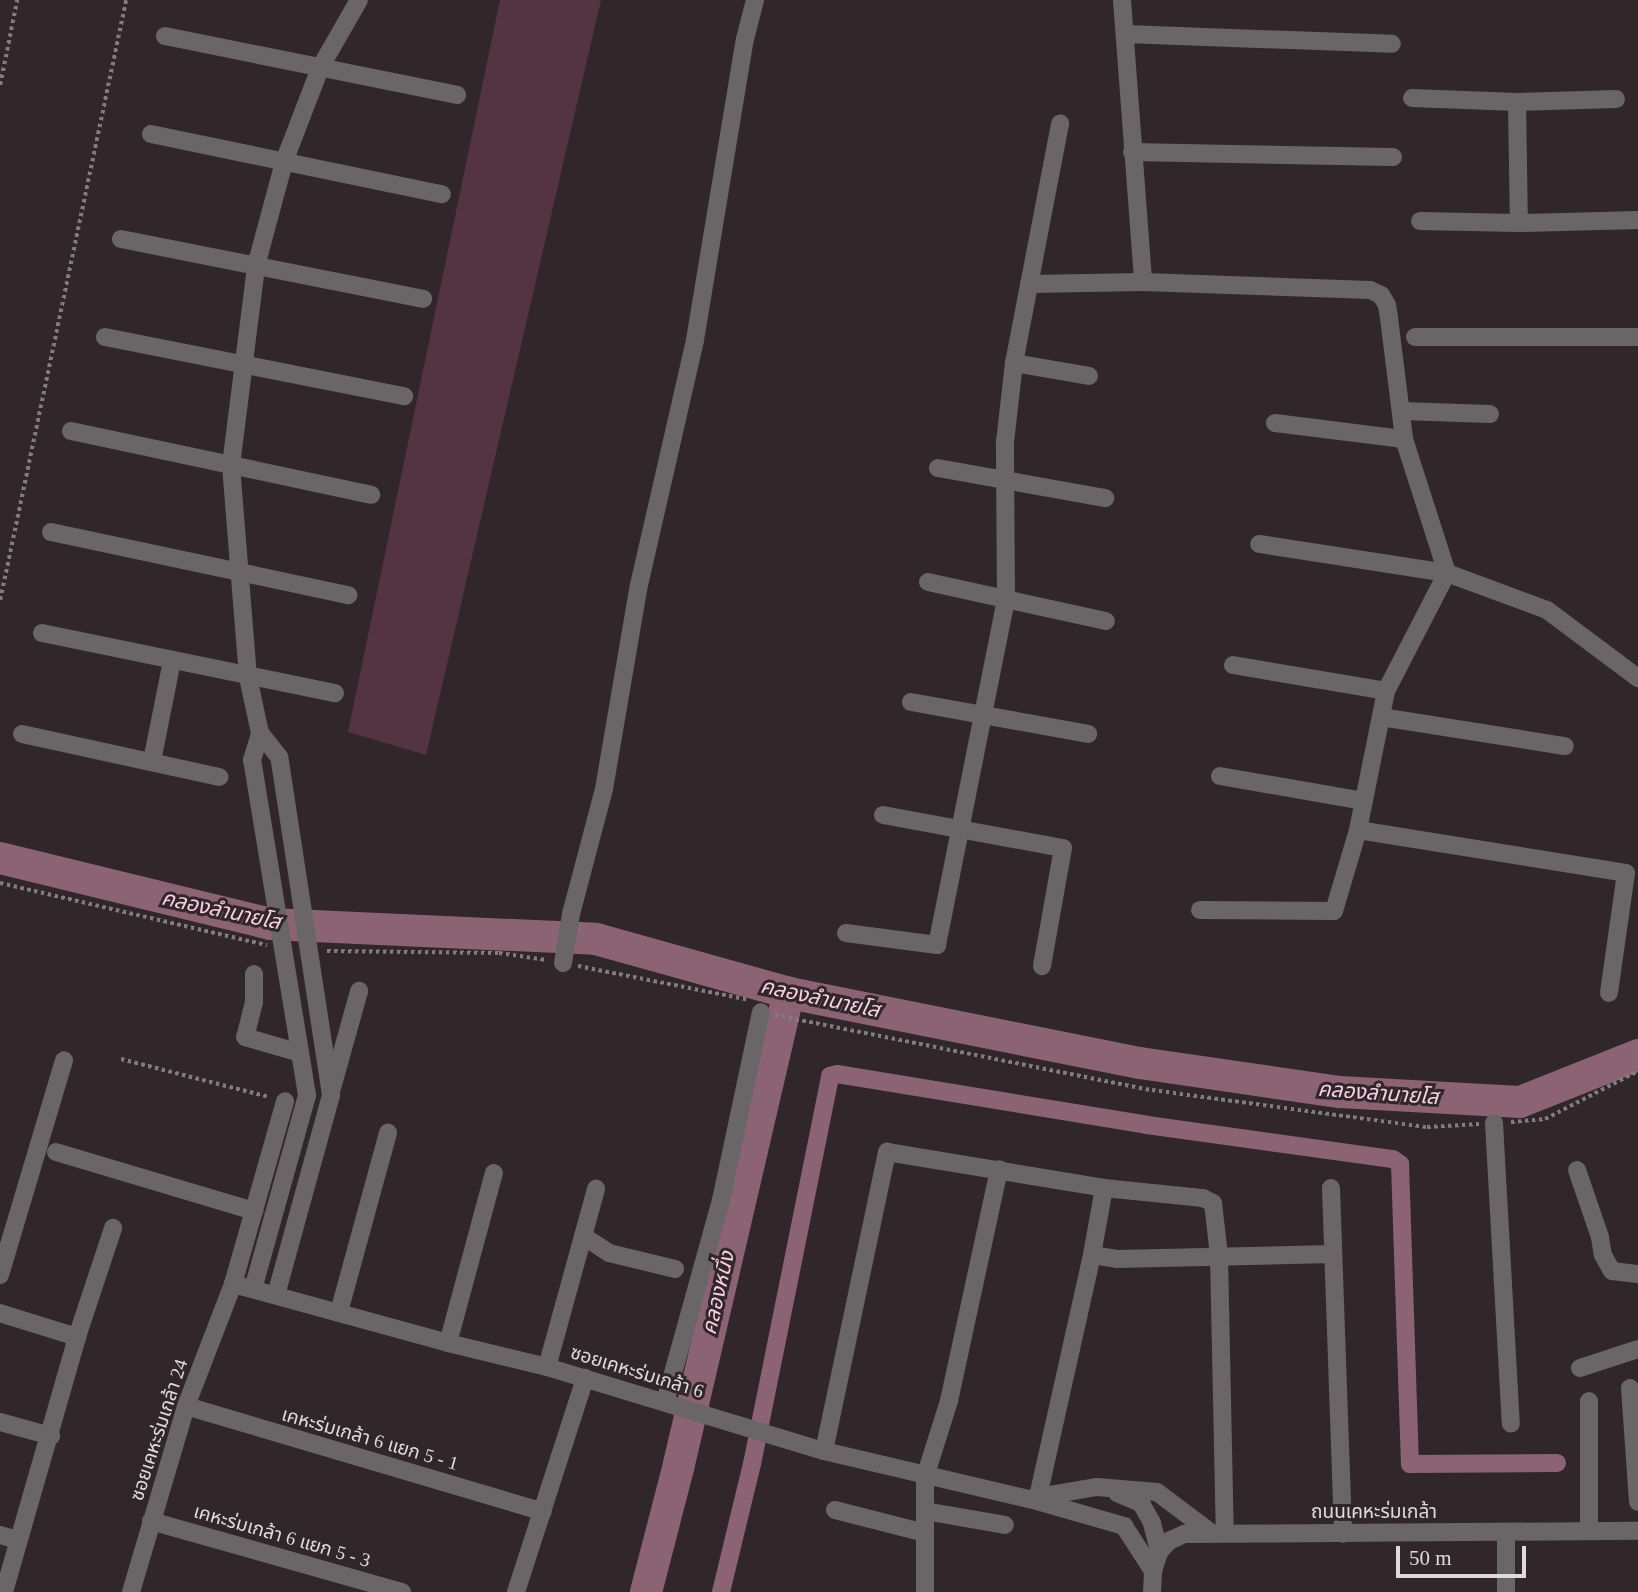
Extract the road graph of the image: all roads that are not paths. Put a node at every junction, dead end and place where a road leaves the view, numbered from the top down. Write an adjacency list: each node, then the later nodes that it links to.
1 (359, 0): 7 (street)
2 (755, 0): 74 (street)
3 (1122, 0): 4 (street)
4 (1125, 34): 6 (street); 14 (street)
5 (165, 36): 7 (street)
6 (1392, 44)
7 (320, 68): 8 (street); 16 (street)
8 (457, 95)
9 (1412, 98): 11 (street)
10 (1616, 99): 11 (street)
11 (1517, 102): 20 (street)
12 (1060, 123): 24 (street)
13 (151, 134): 16 (street)
14 (1132, 152): 15 (street); 23 (street)
15 (1392, 157)
16 (284, 162): 17 (street); 22 (street)
17 (442, 194)
18 (1638, 220): 20 (street)
19 (1420, 221): 20 (street)
20 (1518, 223)
21 (121, 239): 22 (street)
22 (256, 266): 25 (street); 29 (street)
23 (1143, 282): 24 (street); 33 (street)
24 (1029, 284): 30 (street)
25 (423, 299)
26 (104, 337): 29 (street)
27 (1415, 337): 28 (street)
28 (1638, 337)
29 (243, 363): 32 (street); 38 (street)
30 (1014, 363): 31 (street); 40 (street)
31 (1089, 376)
32 (404, 396)
33 (1402, 411): 34 (street); 37 (street)
34 (1490, 414)
35 (1275, 423): 37 (street)
36 (71, 431): 38 (street)
37 (1404, 439): 46 (street)
38 (230, 465): 41 (street); 45 (street)
39 (937, 468): 40 (street)
40 (1007, 480): 42 (street); 49 (street)
41 (371, 495)
42 (1105, 498)
43 (51, 532): 45 (street)
44 (1259, 544): 46 (street)
45 (238, 571): 48 (street); 54 (street)
46 (1447, 573): 55 (street); 56 (street)
47 (928, 582): 49 (street)
48 (348, 595)
49 (1006, 599): 50 (street); 59 (street)
50 (1106, 621)
51 (41, 633): 52 (street)
52 (172, 661): 54 (street); 65 (street)
53 (1233, 664): 56 (street)
54 (248, 677): 57 (street); 61 (street)
55 (1638, 678)
56 (1386, 691): 60 (street)
57 (335, 693)
58 (911, 702): 59 (street)
59 (983, 715): 63 (street); 70 (street)
60 (1381, 717): 64 (street); 68 (street)
61 (260, 733): 80 (street); 82 (street)
62 (22, 734): 65 (street)
63 (1088, 734)
64 (1565, 746)
65 (152, 761): 67 (street)
66 (1220, 776): 68 (street)
67 (219, 777)
68 (1363, 801): 71 (street)
69 (883, 815): 70 (street)
70 (961, 828): 73 (street); 75 (street)
71 (1358, 830): 72 (street); 78 (street)
72 (1200, 910)
73 (846, 933)
74 (563, 963)
75 (1042, 966)
76 (254, 974): 80 (street)
77 (359, 991): 84 (street)
78 (1609, 993)
79 (761, 1012): 117 (street)
80 (300, 1053): 83 (street)
81 (64, 1060): 103 (street)
82 (326, 1069): 83 (street); 84 (street)
83 (303, 1074): 105 (street)
84 (331, 1095): 106 (street)
85 (285, 1101): 95 (street, ซอยเคหะร่มเกล้า 24)
86 (1494, 1123): 120 (street)
87 (388, 1133): 107 (street)
88 (57, 1153): 95 (street)
89 (999, 1169): 92 (street); 122 (street); 123 (street)
90 (1577, 1170): 102 (street)
91 (494, 1173): 110 (street)
92 (1104, 1188): 99 (street); 100 (street)
93 (1331, 1188): 98 (street)
94 (596, 1189): 97 (street)
95 (254, 1211): 104 (street, ซอยเคหะร่มเกล้า 24)
96 (113, 1228): 109 (street)
97 (583, 1236): 101 (street); 112 (street)
98 (1333, 1254): 100 (street); 137 (street)
99 (1092, 1255): 100 (street); 125 (street)
100 (1219, 1256): 134 (street)
101 (675, 1269)
102 (1638, 1274)
103 (0, 1275)
104 (233, 1284): 105 (street, ซอยเคหะร่มเกล้า 6); 118 (street, ซอยเคหะร่มเกล้า 24)
105 (253, 1289): 106 (street, ซอยเคหะร่มเกล้า 6)
106 (276, 1296): 107 (street, ซอยเคหะร่มเกล้า 6)
107 (339, 1312): 110 (street, ซอยเคหะร่มเกล้า 6)
108 (0, 1313): 109 (street)
109 (77, 1337): 121 (street)
110 (448, 1343): 112 (street, ซอยเคหะร่มเกล้า 6)
111 (1638, 1349): 113 (street)
112 (547, 1367): 114 (street, ซอยเคหะร่มเกล้า 6)
113 (1580, 1368)
114 (585, 1378): 117 (street, ซอยเคหะร่มเกล้า 6); 129 (street)
115 (1630, 1388): 126 (street)
116 (1589, 1401): 132 (street)
117 (671, 1404): 122 (street, ซอยเคหะร่มเกล้า 6)
118 (186, 1406): 129 (street, เคหะร่มเกล้า 6 แยก 5 - 1); 130 (street, ซอยเคหะร่มเกล้า 24)
119 (0, 1422): 121 (street)
120 (1511, 1424)
121 (51, 1436): 139 (street)
122 (824, 1451): 123 (street, ซอยเคหะร่มเกล้า 6)
123 (925, 1477): 125 (street, ซอยเคหะร่มเกล้า 6); 128 (street)
124 (1097, 1487): 125 (street, ซอยเคหะร่มเกล้า 6); 134 (street, ซอยเคหะร่มเกล้า 6); 140 (street, ซอยเคหะร่มเกล้า 6)
125 (1034, 1499): 141 (street, ซอยเคหะร่มเกล้า 6)
126 (1638, 1502)
127 (835, 1510): 136 (street)
128 (925, 1511): 131 (street); 136 (street)
129 (543, 1512): 145 (street)
130 (151, 1521): 143 (street, ซอยเคหะร่มเกล้า 24); 144 (street, เคหะร่มเกล้า 6 แยก 5 - 3)
131 (1005, 1525)
132 (1589, 1531): 133 (street, ถนนเคหะร่มเกล้า); 135 (street, ถนนเคหะร่มเกล้า)
133 (1638, 1531)
134 (1217, 1532): 137 (street, ถนนเคหะร่มเกล้า); 140 (street, ถนนเคหะร่มเกล้า)
135 (1506, 1532): 137 (street, ถนนเคหะร่มเกล้า); 148 (street)
136 (925, 1533): 146 (street)
137 (1343, 1534)
138 (0, 1535): 139 (street)
139 (18, 1540): 142 (street)
140 (1158, 1552): 141 (street)
141 (1153, 1571): 147 (street)
142 (4, 1592)
143 (131, 1592)
144 (402, 1592)
145 (516, 1592)
146 (925, 1592)
147 (1152, 1592)
148 (1506, 1592)

